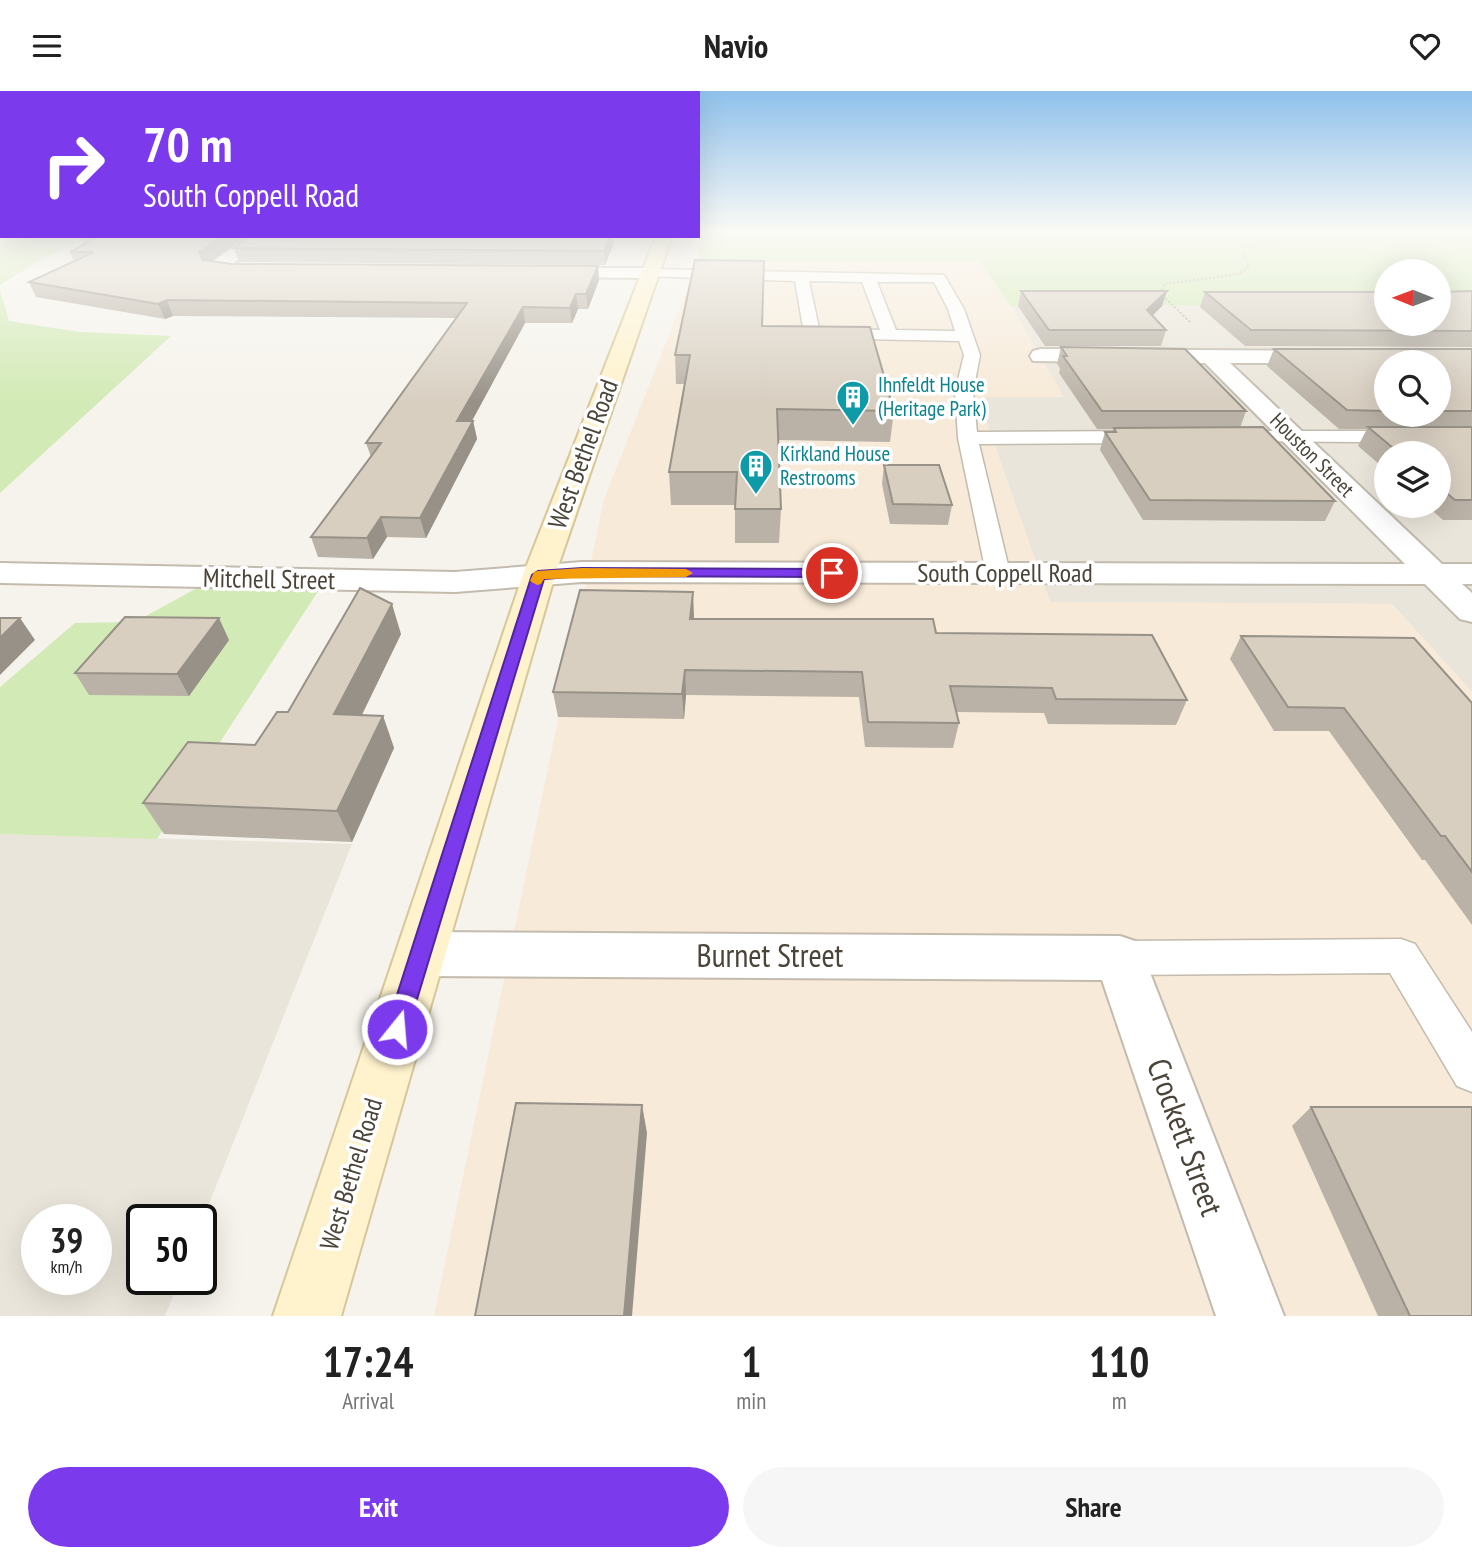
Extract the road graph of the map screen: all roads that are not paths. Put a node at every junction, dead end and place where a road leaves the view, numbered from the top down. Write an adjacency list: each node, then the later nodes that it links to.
1 (642, 288): 19 (main road, West Bethel Road)
2 (803, 288): 5 (lane)
3 (872, 288): 5 (lane)
4 (945, 288): 6 (lane)
5 (890, 334): 6 (lane)
6 (965, 336): 14 (lane)
7 (1041, 356): 8 (street)
8 (1219, 356): 9 (street); 12 (street, Houston Street)
9 (1349, 356)
10 (1159, 437): 14 (lane)
11 (1213, 437): 12 (lane)
12 (1295, 437): 13 (lane); 17 (street, Houston Street)
13 (1472, 437)
14 (968, 438): 16 (lane)
15 (0, 573): 19 (street, Mitchell Street)
16 (998, 573): 17 (street, South Coppell Road); 19 (street, South Coppell Road)
17 (1431, 574): 18 (street, South Coppell Road); 20 (street, Houston Street)
18 (1472, 574)
19 (538, 575): 21 (main road, West Bethel Road)
20 (1472, 612)
21 (421, 954): 22 (street, Burnet Street); 24 (main road, West Bethel Road)
22 (1120, 958): 23 (lane); 25 (street, Crockett Street)
23 (1472, 1071)
24 (307, 1316)
25 (1250, 1316)

